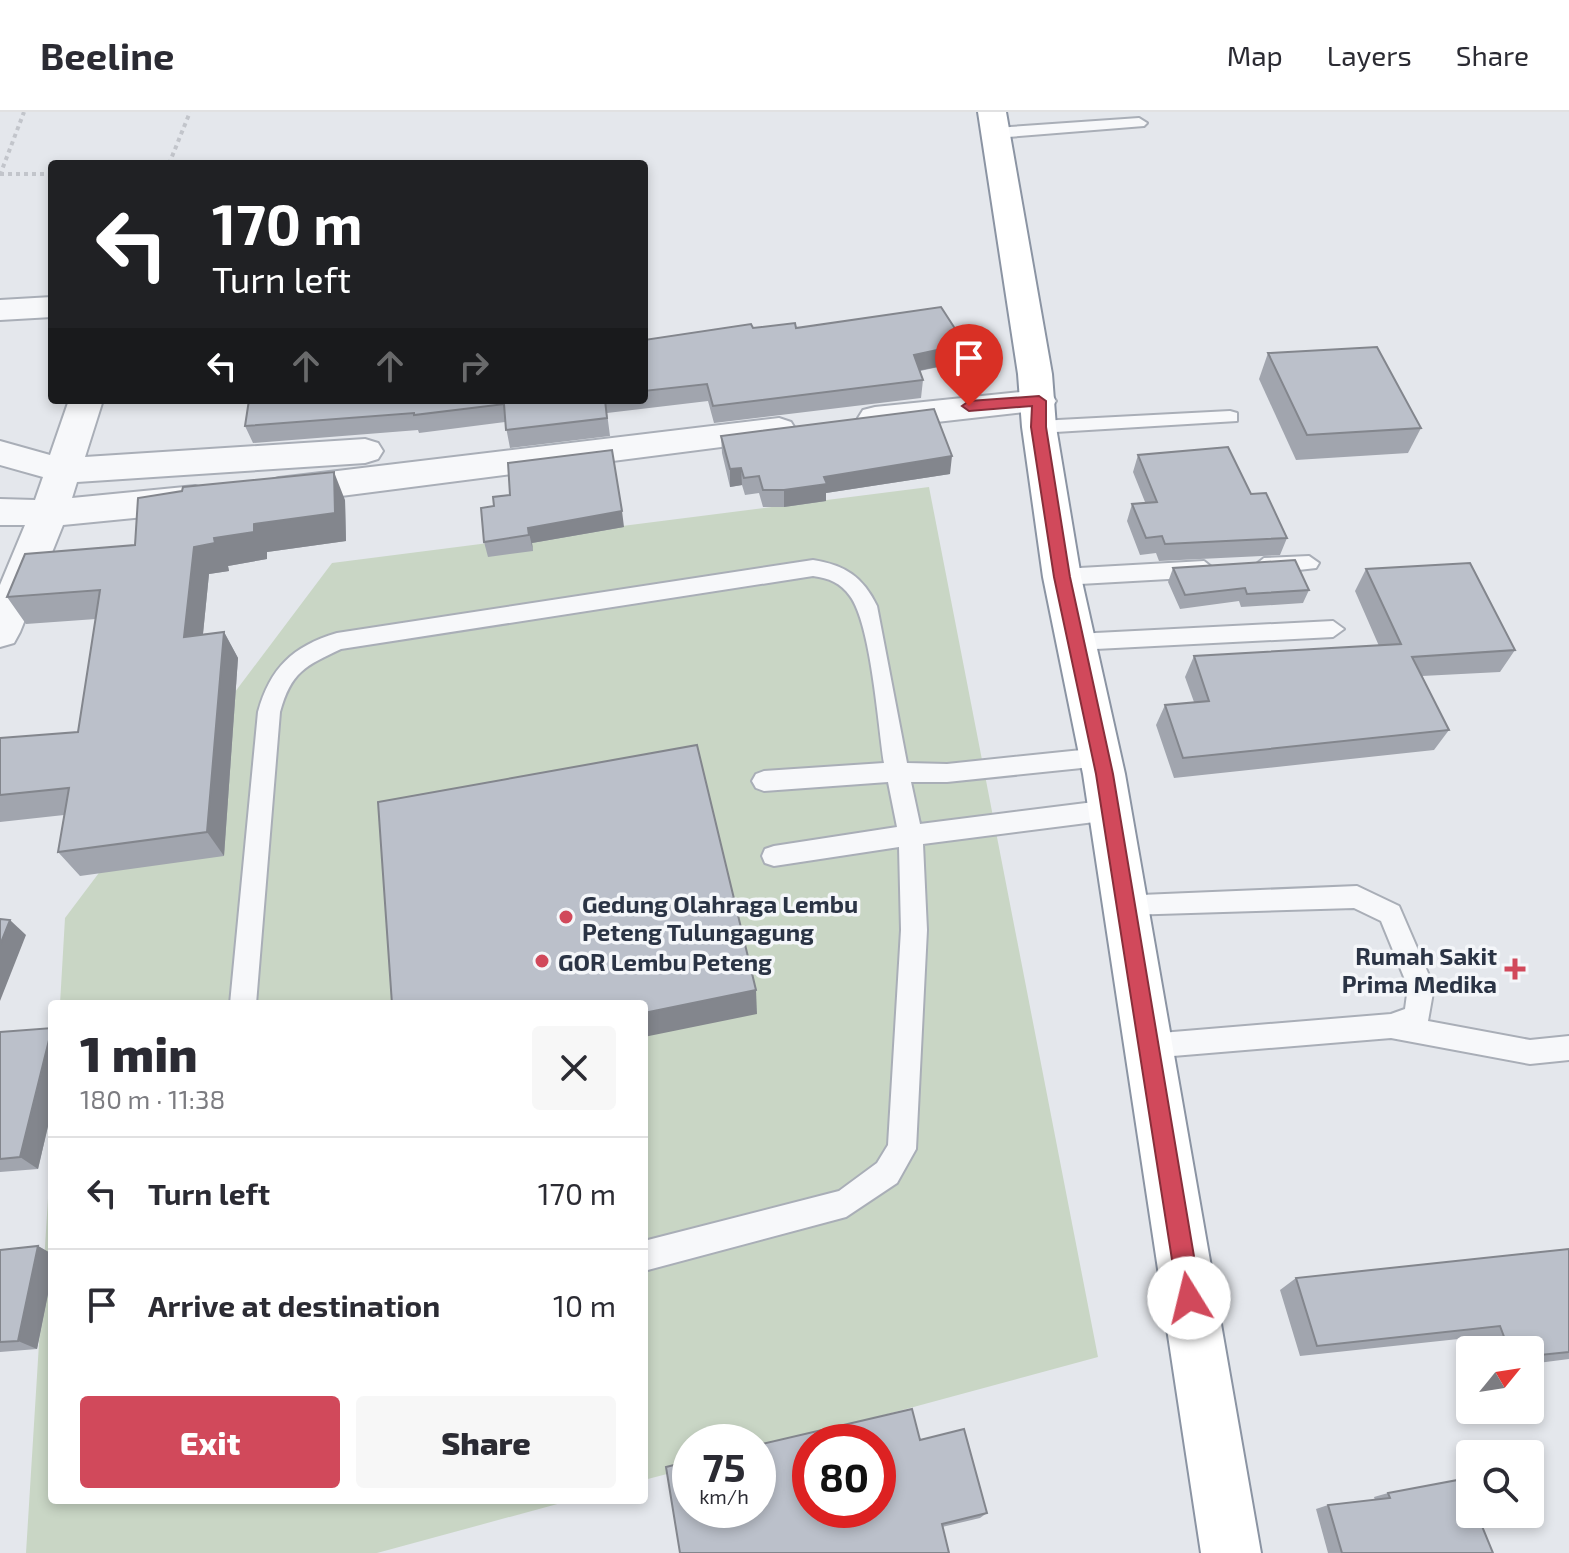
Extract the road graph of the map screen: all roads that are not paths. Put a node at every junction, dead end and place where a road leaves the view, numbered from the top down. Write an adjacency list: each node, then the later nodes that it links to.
1 (994, 122): 2 (lane); 5 (highway)
2 (1139, 123)
3 (48, 307): 4 (street)
4 (0, 310)
5 (1038, 401): 7 (lane); 10 (street); 14 (highway)
6 (85, 404): 9 (street)
7 (1230, 417)
8 (0, 453): 9 (street)
9 (63, 471): 10 (street); 12 (street)
10 (312, 472): 12 (street)
11 (0, 512): 12 (street)
12 (49, 513): 16 (street)
13 (1309, 563): 14 (lane)
14 (1062, 577): 17 (highway)
15 (1333, 629): 17 (lane)
16 (0, 632)
17 (1076, 642): 18 (highway)
18 (1101, 757): 19 (lane); 21 (highway)
19 (897, 772): 20 (lane); 22 (lane); 25 (lane)
20 (764, 781)
21 (1110, 810): 22 (lane); 24 (highway)
22 (911, 835): 23 (lane); 29 (lane)
23 (774, 856)
24 (1126, 904): 26 (lane); 27 (highway)
25 (243, 1000)
26 (1391, 1026): 27 (lane); 28 (lane)
27 (1149, 1046): 30 (highway)
28 (1569, 1048)
29 (648, 1255)
30 (1231, 1553)

